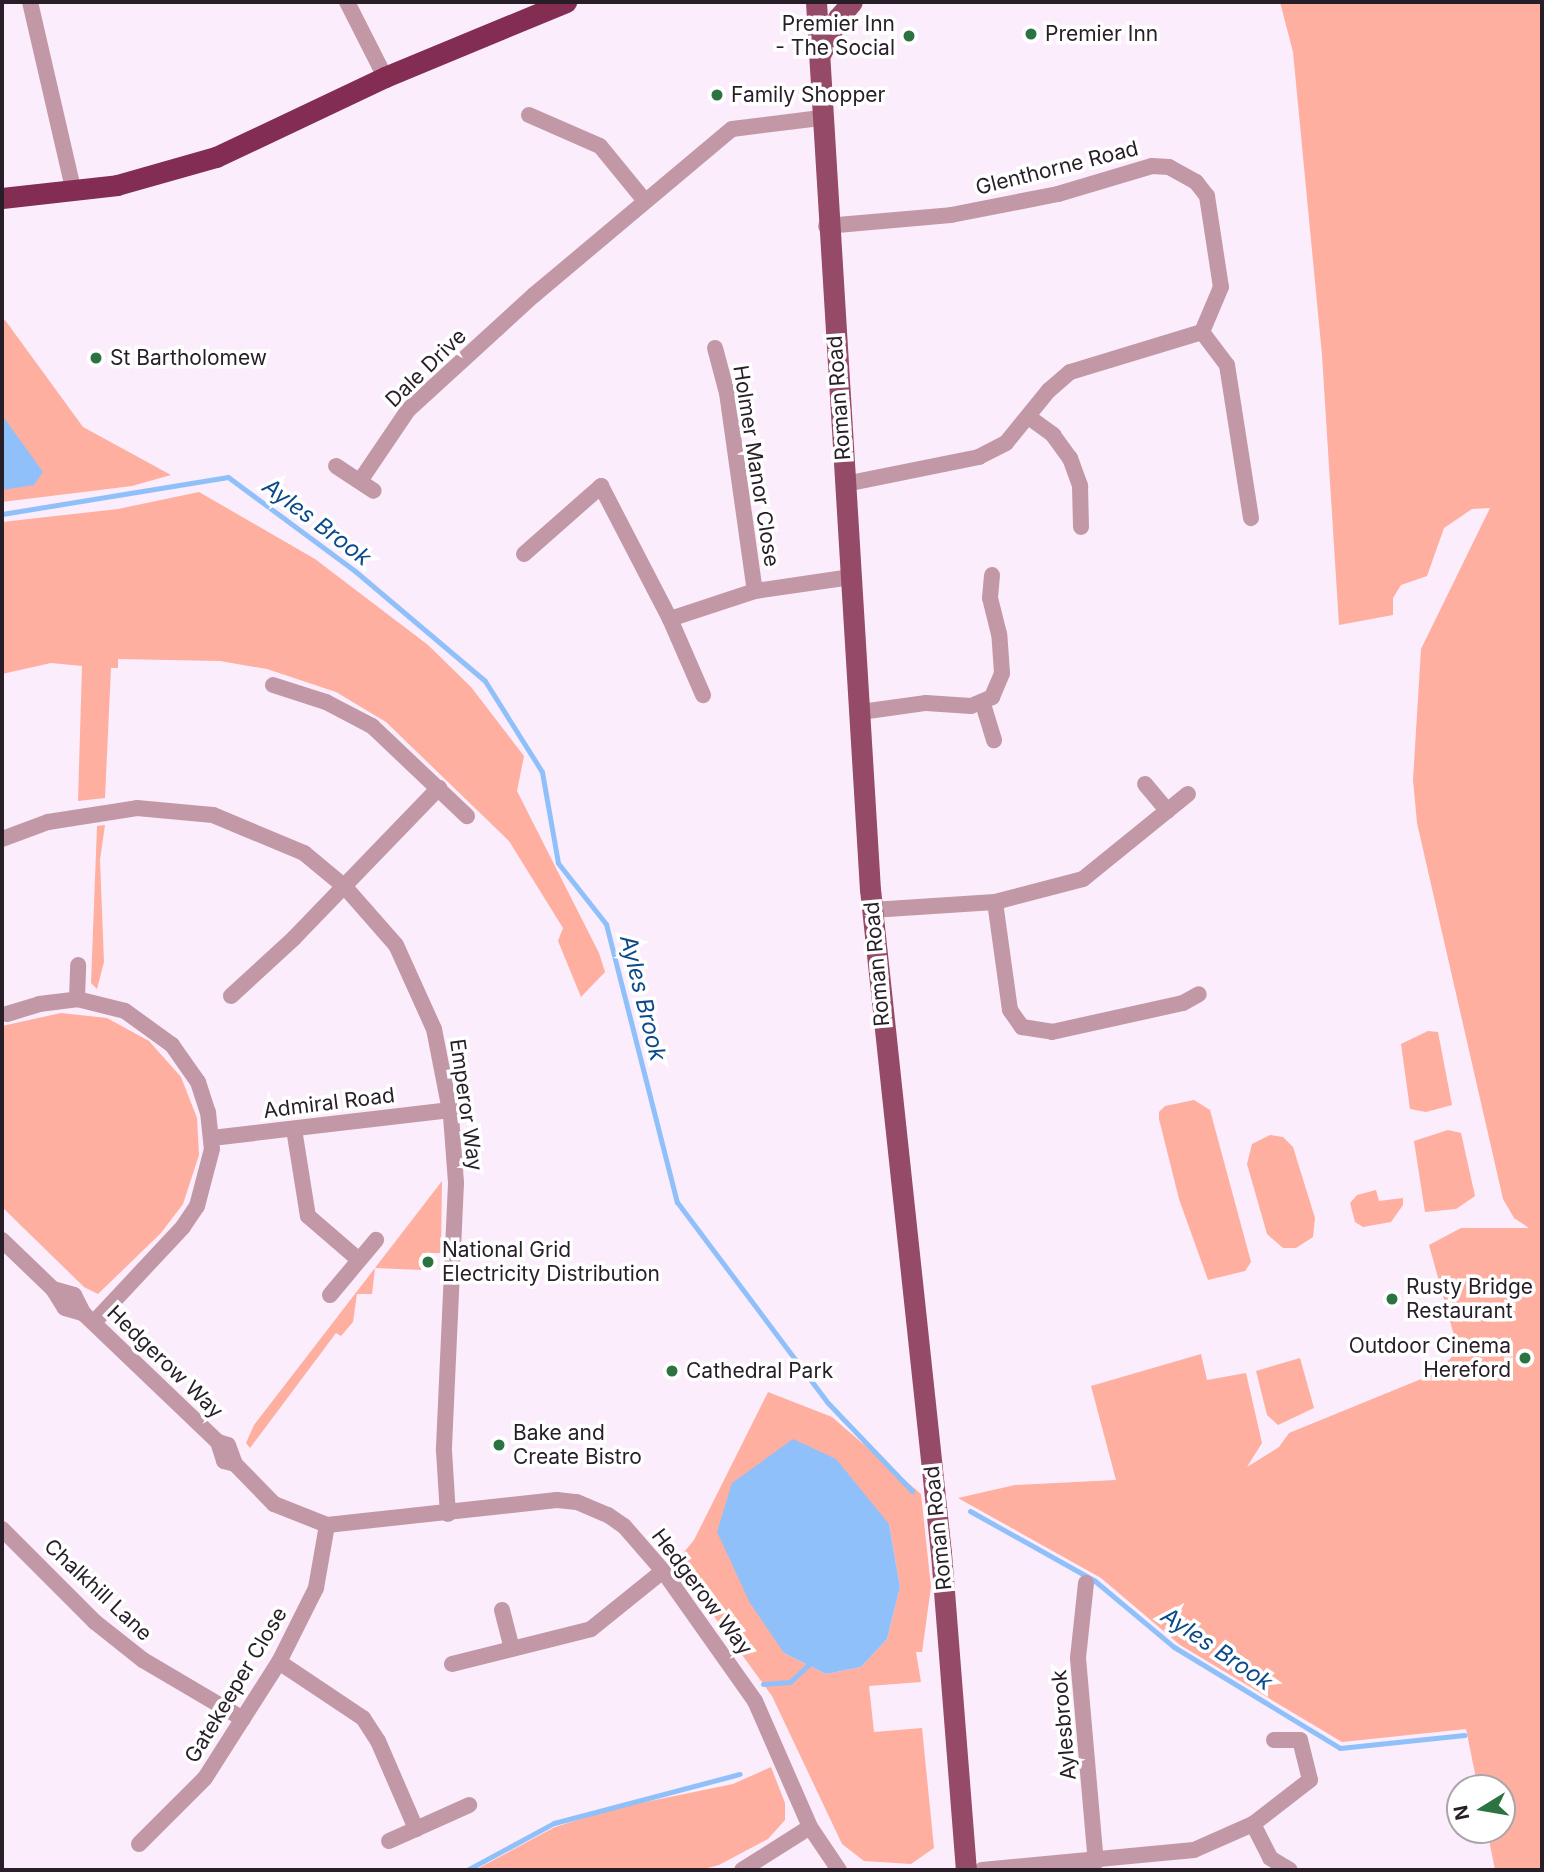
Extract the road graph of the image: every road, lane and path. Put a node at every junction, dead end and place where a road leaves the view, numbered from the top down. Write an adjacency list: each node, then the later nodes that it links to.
1 (30, 2): 10 (street)
2 (347, 2): 7 (street)
3 (566, 2): 7 (highway)
4 (816, 2): 6 (main road, Roman Road)
5 (852, 2): 6 (main road, Roman Road)
6 (820, 55): 9 (main road, Roman Road)
7 (385, 77): 10 (highway)
8 (529, 115): 12 (street)
9 (820, 118): 12 (street, Dale Drive); 13 (main road, Roman Road)
10 (74, 192): 11 (highway)
11 (2, 198)
12 (645, 201): 17 (street, Dale Drive)
13 (826, 226): 14 (street, Glenthorne Road); 18 (main road, Roman Road)
14 (1202, 332): 16 (street); 19 (street)
15 (715, 348): 24 (street, Holmer Manor Close)
16 (1030, 418): 18 (street); 20 (street)
17 (336, 466)
18 (845, 484): 23 (main road, Roman Road)
19 (1251, 518)
20 (1081, 527)
21 (524, 554): 25 (street)
22 (992, 575): 28 (street)
23 (851, 577): 24 (street); 29 (main road, Roman Road)
24 (755, 591): 25 (street)
25 (670, 619): 27 (street)
26 (273, 685): 32 (street)
27 (703, 695)
28 (983, 704): 29 (street); 30 (street)
29 (861, 712): 39 (main road, Roman Road)
30 (994, 740)
31 (1145, 784): 34 (street)
32 (439, 788): 35 (street); 37 (street)
33 (1188, 794): 34 (street)
34 (1168, 811): 38 (street)
35 (467, 816)
36 (2, 839): 37 (street, Emperor Way)
37 (345, 887): 42 (street); 45 (street, Emperor Way)
38 (995, 902): 39 (street); 41 (street)
39 (872, 910): 74 (main road, Roman Road)
40 (78, 965): 43 (street)
41 (1199, 994)
42 (231, 996)
43 (77, 999): 44 (street); 47 (street)
44 (7, 1014)
45 (450, 1110): 46 (street, Admiral Road); 53 (street, Emperor Way)
46 (294, 1129): 47 (street, Admiral Road); 50 (street)
47 (212, 1138): 52 (street)
48 (2, 1240): 52 (street, Hedgerow Way)
49 (376, 1240): 50 (street)
50 (359, 1260): 51 (street)
51 (330, 1295)
52 (89, 1317): 54 (street, Hedgerow Way)
53 (448, 1514): 54 (street, Hedgerow Way); 56 (street, Hedgerow Way)
54 (327, 1525): 60 (street, Gatekeeper Close)
55 (2, 1529): 62 (street, Chalkhill Lane)
56 (663, 1571): 59 (street); 66 (street, Hedgerow Way)
57 (1086, 1583): 70 (street, Aylesbrook)
58 (502, 1610): 59 (street)
59 (512, 1649): 61 (street)
60 (279, 1662): 62 (street, Gatekeeper Close); 67 (street)
61 (452, 1664)
62 (243, 1719): 69 (street, Gatekeeper Close)
63 (1274, 1740): 65 (street)
64 (469, 1805): 67 (street)
65 (1253, 1824): 71 (street); 76 (street)
66 (810, 1827): 72 (street); 73 (street, Hedgerow Way)
67 (416, 1829): 68 (street)
68 (389, 1841)
69 (139, 1844)
70 (1096, 1862): 71 (street); 75 (street)
71 (1130, 1865)
72 (742, 1870)
73 (842, 1870)
74 (966, 1870)
75 (982, 1870)
76 (1290, 1870)

